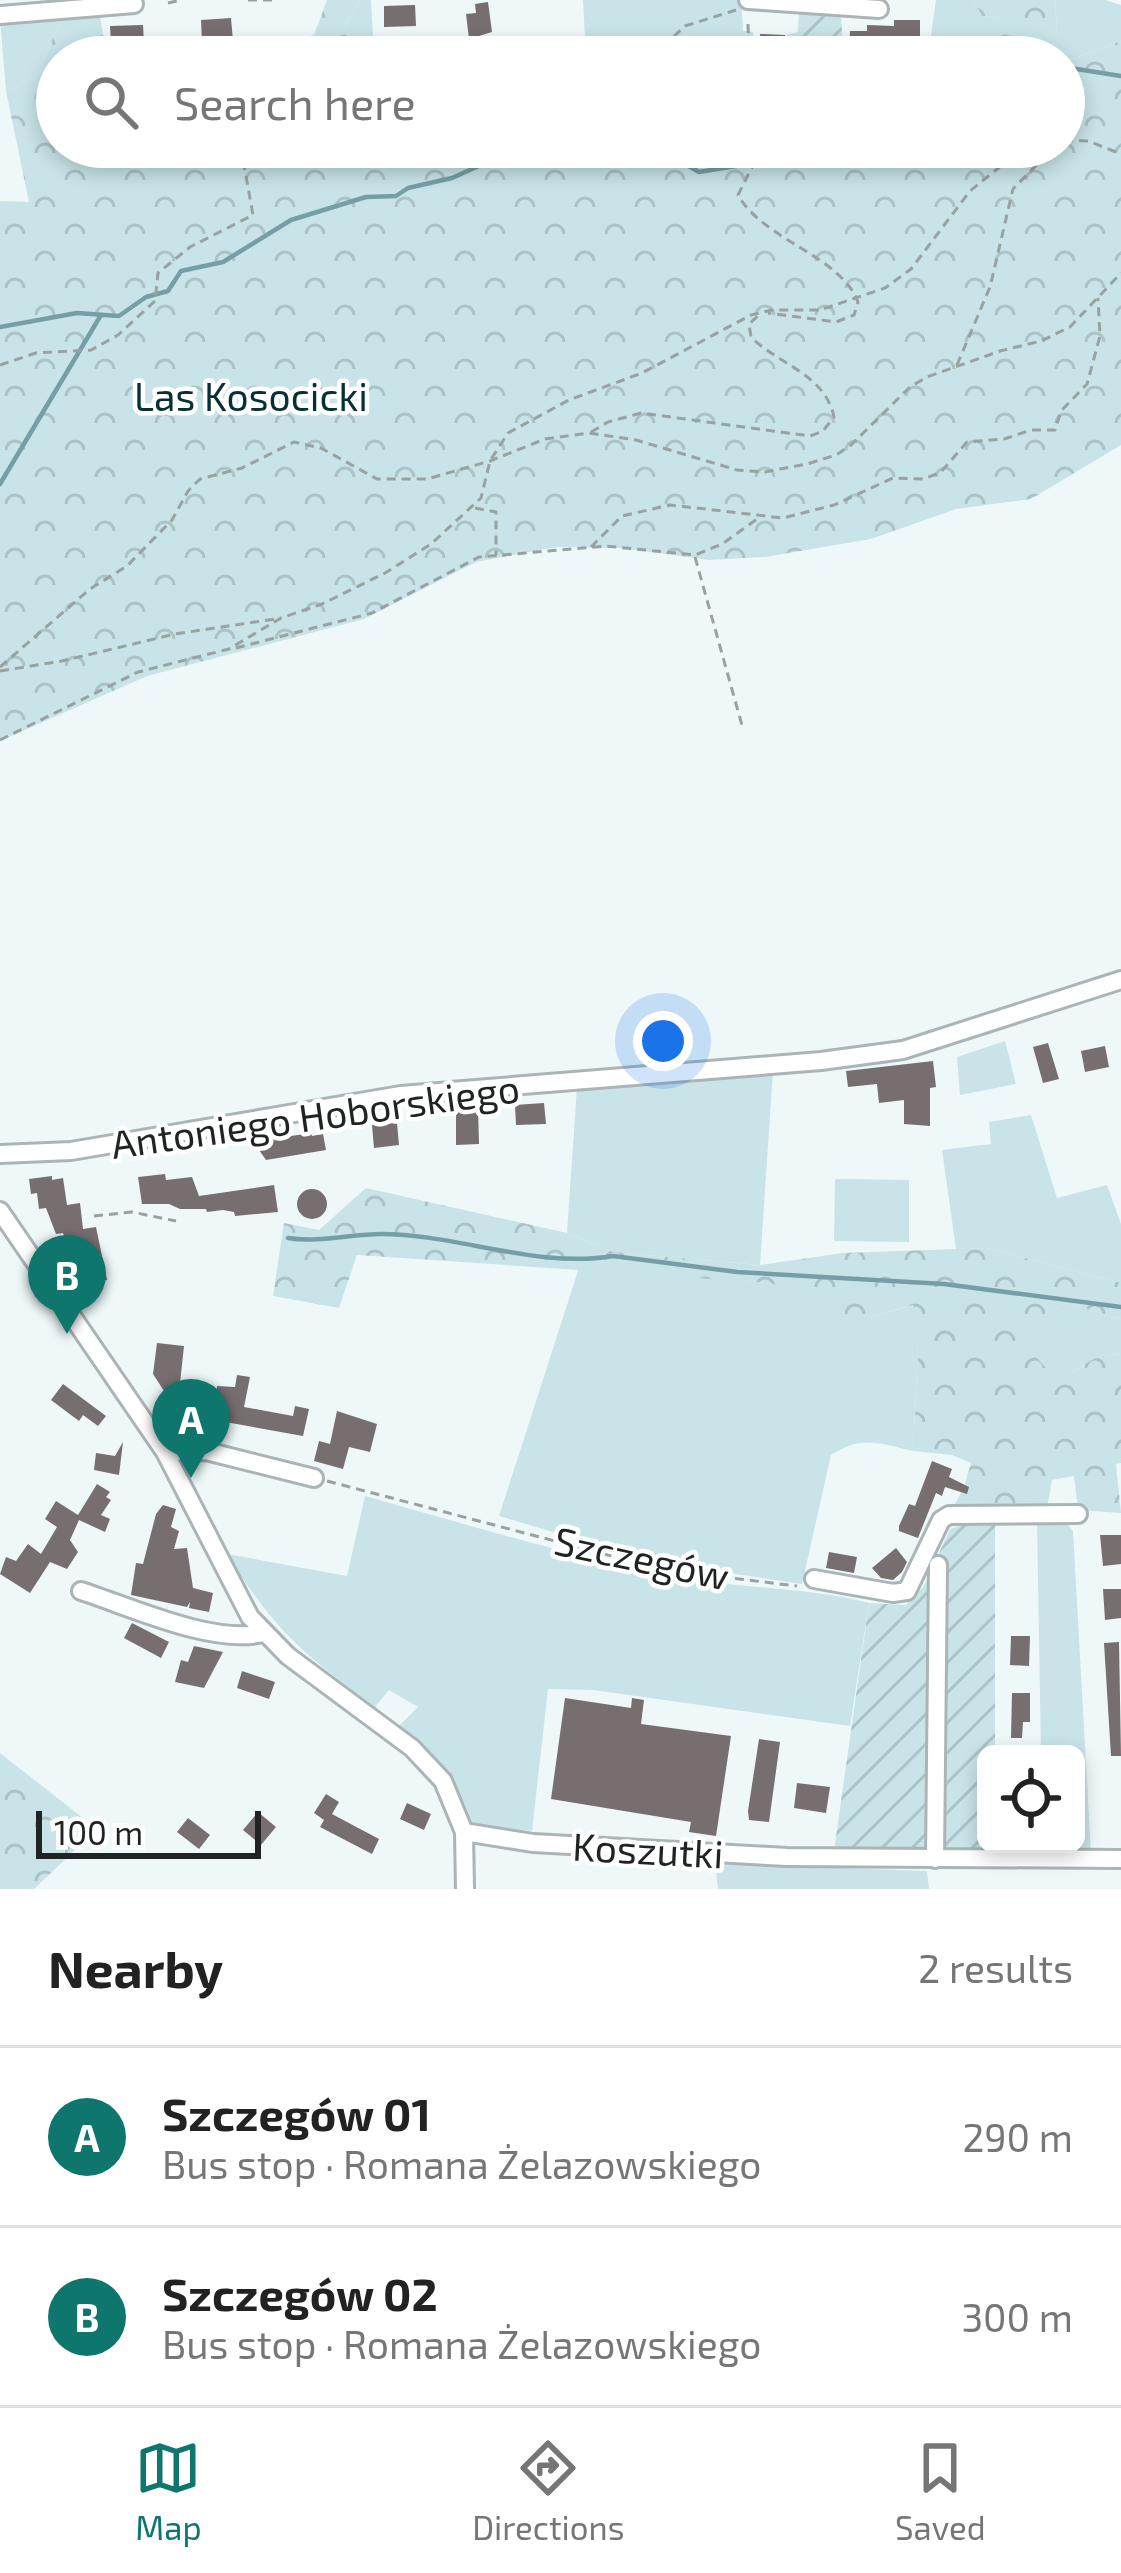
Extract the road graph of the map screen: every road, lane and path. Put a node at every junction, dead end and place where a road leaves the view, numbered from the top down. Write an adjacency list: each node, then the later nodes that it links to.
1 (181, 0): 5 (path)
2 (248, 0): 3 (path)
3 (273, 0)
4 (748, 2): 7 (street); 11 (path)
5 (168, 3)
6 (134, 4): 9 (street)
7 (844, 4): 8 (street)
8 (879, 9)
9 (0, 15)
10 (748, 24): 12 (path)
11 (675, 36)
12 (748, 36)
13 (1085, 141): 14 (path)
14 (1121, 154)
15 (245, 168): 22 (path)
16 (752, 168): 20 (path)
17 (998, 168): 20 (path)
18 (1033, 168): 23 (path)
19 (1121, 273): 21 (path)
20 (857, 296): 24 (path); 25 (path)
21 (1098, 296): 23 (path); 27 (path)
22 (0, 365)
23 (956, 366): 24 (path)
24 (589, 433): 25 (path)
25 (490, 461): 26 (path); 33 (path)
26 (471, 508): 30 (path); 31 (path)
27 (765, 515): 28 (path); 29 (path)
28 (591, 547): 29 (path); 30 (path)
29 (695, 555): 34 (path)
30 (496, 557): 32 (path)
31 (281, 618): 32 (path); 33 (path)
32 (229, 650): 35 (path)
33 (0, 669)
34 (743, 729)
35 (0, 740)
36 (1121, 980): 37 (street, Antoniego Hoborskiego)
37 (0, 1154)
38 (0, 1211): 41 (street)
39 (94, 1216): 40 (path)
40 (176, 1221)
41 (165, 1452): 42 (street); 47 (street)
42 (314, 1478): 45 (path, Szczegów)
43 (1078, 1514): 45 (street)
44 (938, 1565): 49 (street)
45 (814, 1580)
46 (81, 1591): 47 (street)
47 (262, 1634): 48 (street)
48 (464, 1832): 49 (street, Koszutki); 51 (street)
49 (934, 1858): 50 (street, Koszutki)
50 (1121, 1859)
51 (465, 1889)

